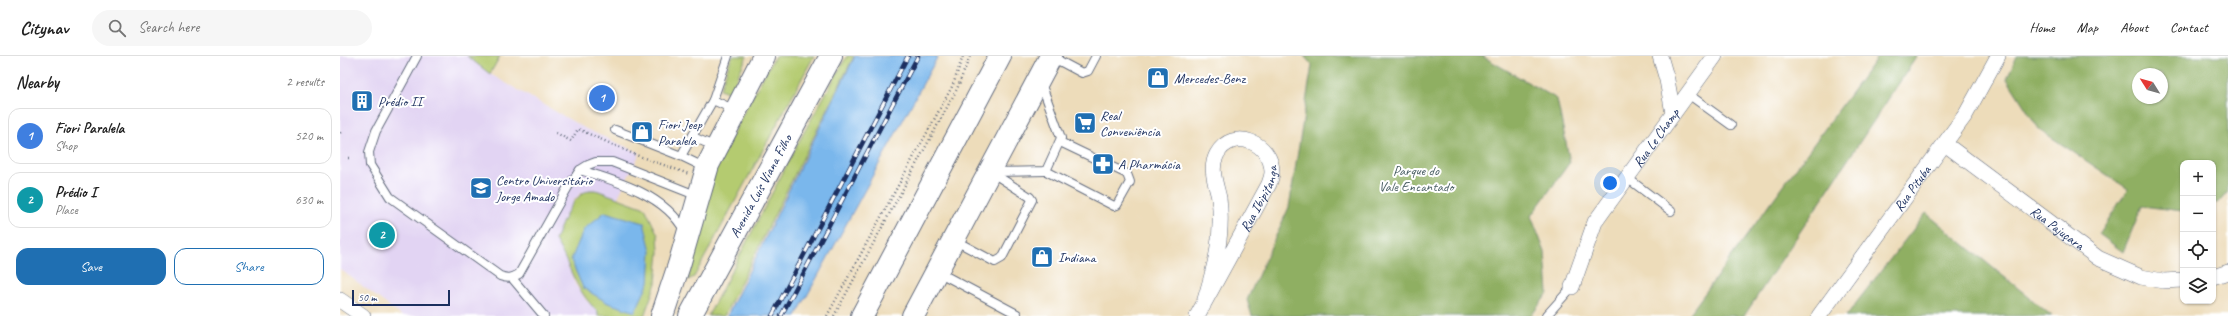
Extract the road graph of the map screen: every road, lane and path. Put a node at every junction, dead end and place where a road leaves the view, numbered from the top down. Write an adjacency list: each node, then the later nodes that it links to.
1 (417, 56): 38 (lane)
2 (728, 56): 15 (lane)
3 (764, 56): 16 (main road)
4 (831, 56): 47 (main road, Avenida Luís Viana Filho)
5 (963, 56): 48 (path)
6 (970, 56): 49 (path)
7 (1000, 56): 50 (main road)
8 (1051, 56): 9 (lane); 13 (main road)
9 (1096, 56)
10 (1660, 56): 17 (street)
11 (1715, 56): 14 (street, Rua Le Champ)
12 (1998, 56): 23 (street, Rua Pituba)
13 (1039, 79): 22 (lane); 29 (main road)
14 (1688, 94): 17 (street, Rua Le Champ); 18 (lane)
15 (712, 100): 16 (lane); 21 (lane)
16 (736, 110): 24 (main road)
17 (1673, 113): 30 (street, Rua Le Champ)
18 (1732, 125)
19 (615, 130): 25 (lane)
20 (556, 133): 28 (path)
21 (693, 137): 24 (lane); 25 (lane)
22 (1060, 142): 27 (lane); 27 (lane)
23 (1945, 144): 39 (street, Rua Pajuçara); 53 (street, Rua Pituba)
24 (716, 148): 28 (main road)
25 (682, 156): 28 (lane)
26 (580, 170): 31 (lane); 33 (lane); 38 (lane)
27 (1046, 170): 29 (lane)
28 (698, 172): 31 (main road)
29 (990, 172): 34 (main road); 34 (lane)
30 (1626, 177): 32 (lane); 40 (street, Rua Le Champ)
31 (698, 196): 33 (main road)
32 (1671, 211)
33 (688, 236): 46 (main road)
34 (954, 240): 35 (main road)
35 (937, 271): 43 (lane); 51 (main road)
36 (2228, 272): 37 (street)
37 (2216, 275)
38 (512, 278): 45 (lane)
39 (2180, 280)
40 (1572, 287): 52 (lane)
41 (340, 300): 44 (street)
42 (1200, 311): 42 (street, Rua Ibipitanga)
43 (1017, 314)
44 (363, 316)
45 (544, 316)
46 (662, 316)
47 (690, 316)
48 (827, 316)
49 (834, 316)
50 (862, 316)
51 (913, 316)
52 (1546, 316)
53 (1819, 316)

